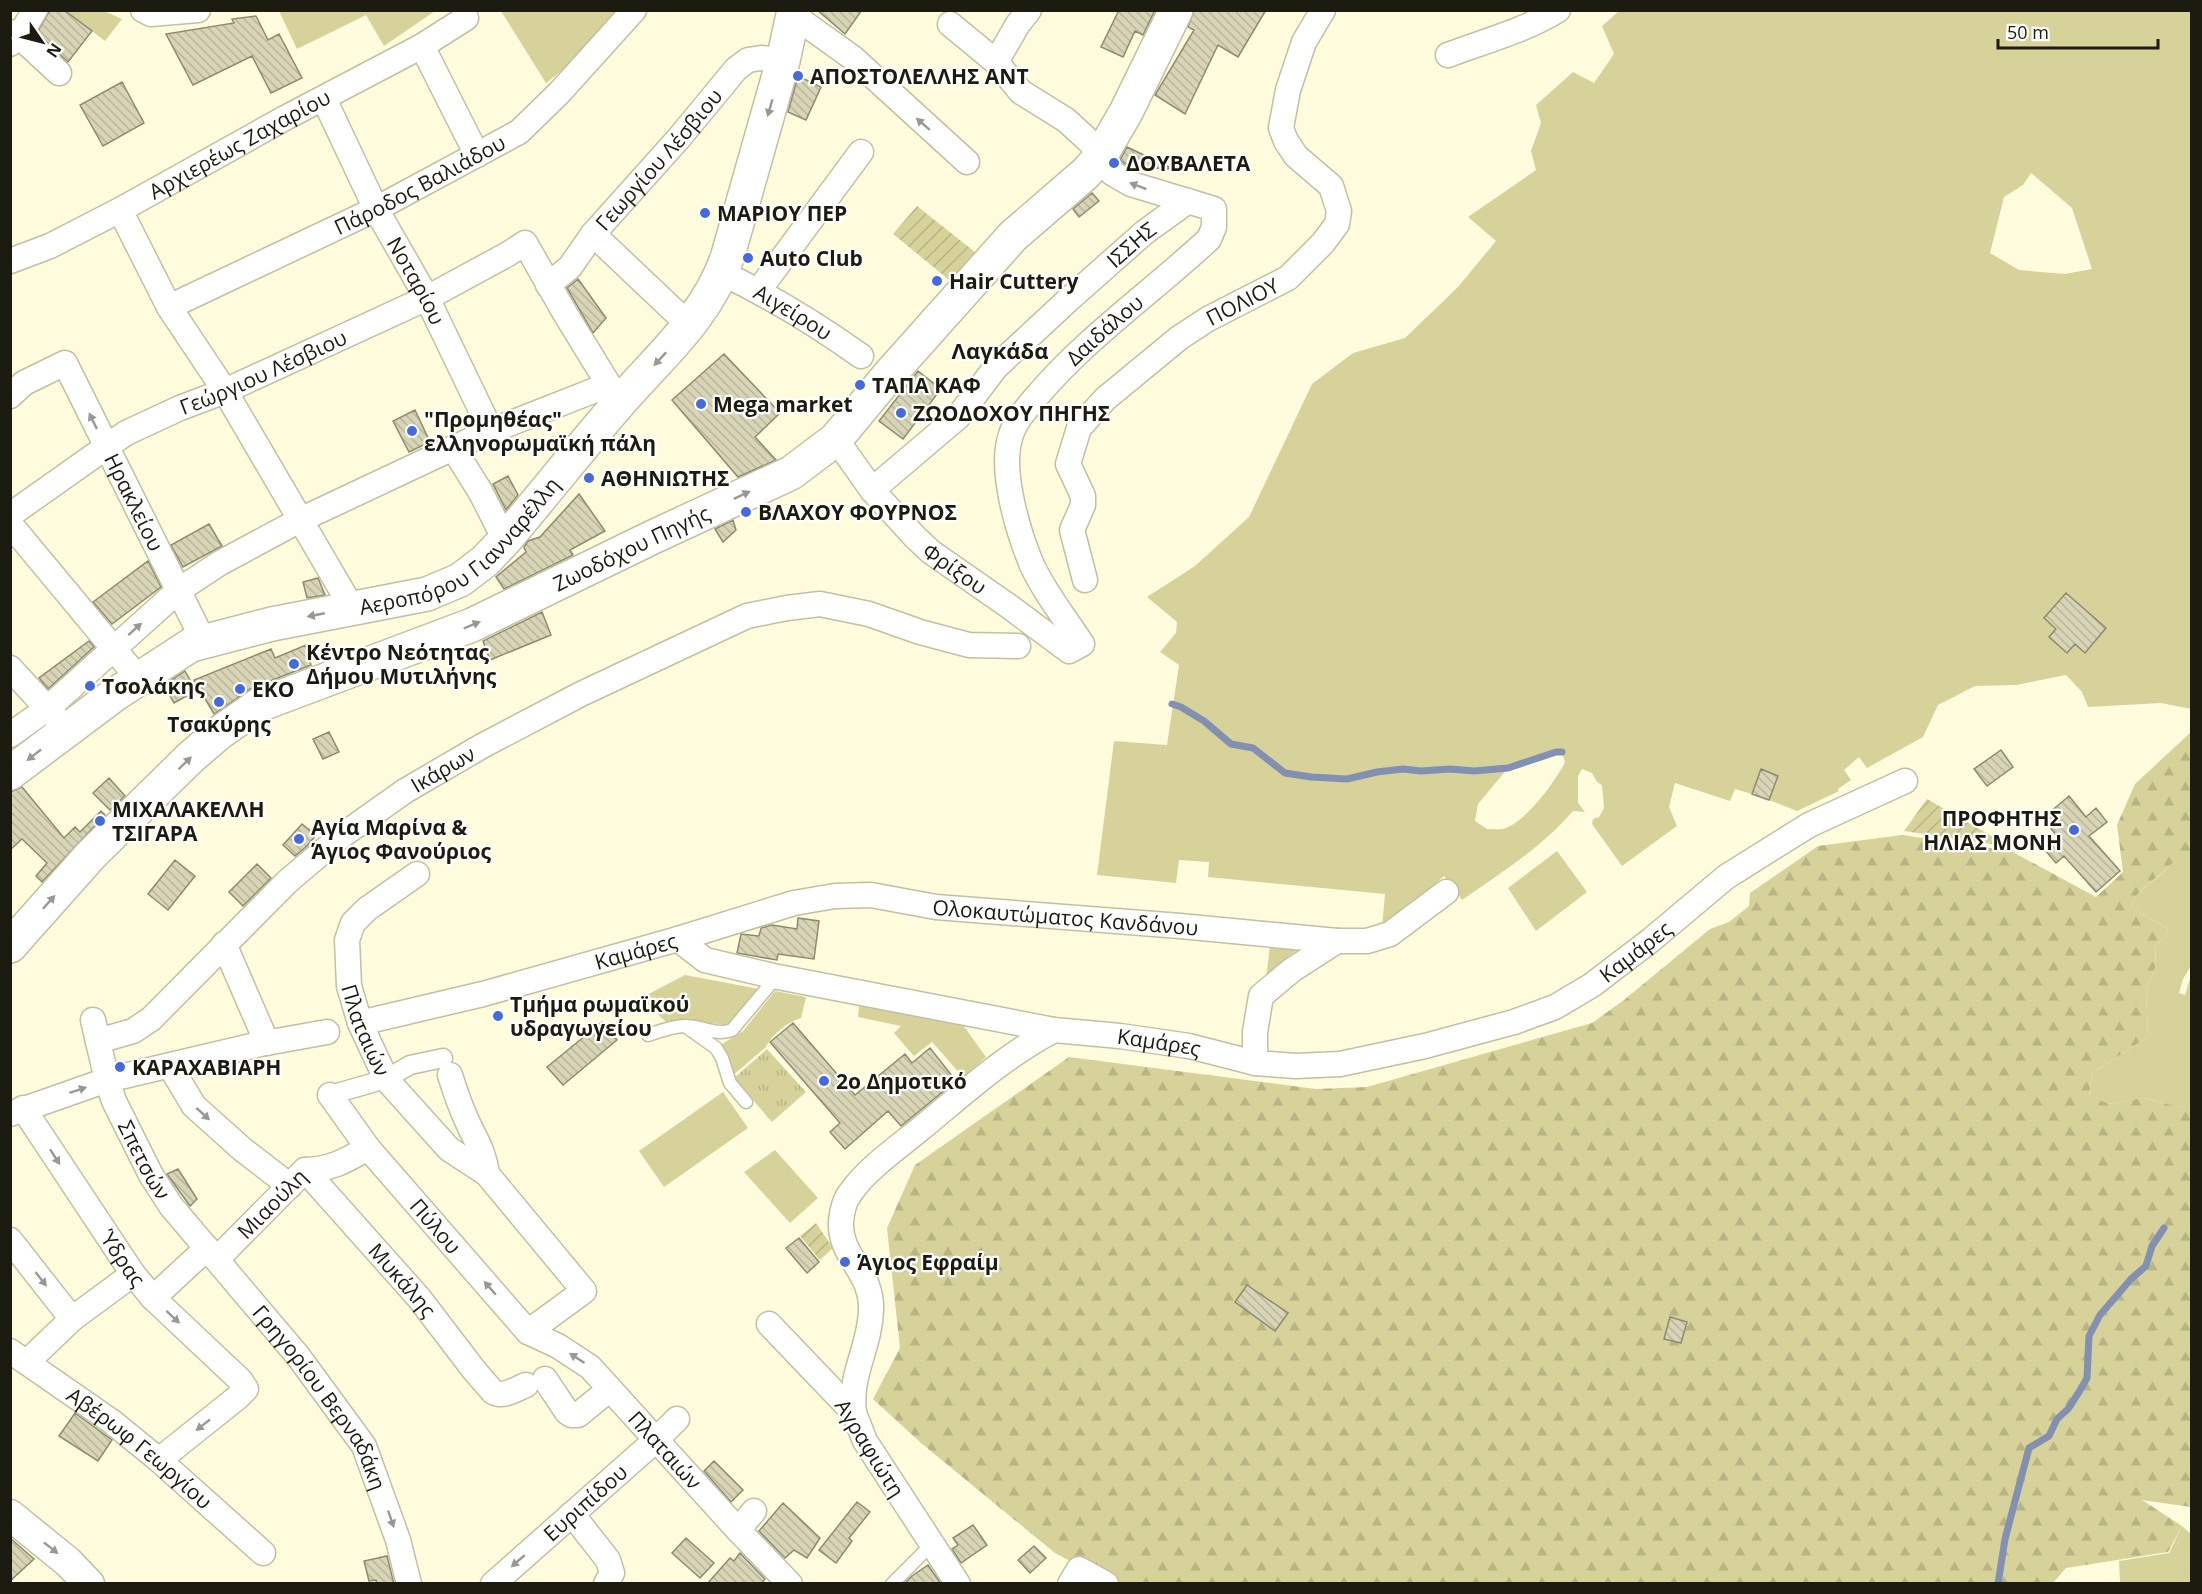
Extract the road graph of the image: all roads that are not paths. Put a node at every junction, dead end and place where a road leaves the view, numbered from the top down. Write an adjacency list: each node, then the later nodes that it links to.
1 (35, 10): 12 (street)
2 (143, 10): 3 (street)
3 (198, 10)
4 (634, 10): 20 (street, Πάροδος Βαλιάδου)
5 (1176, 10): 21 (main road, Ζωοδόχου Πηγής)
6 (1323, 10): 47 (street, ΠΟΛΙΟΥ)
7 (1558, 10): 14 (street)
8 (794, 13): 15 (main road, Αεροπόρου Γιανναρέλλη); 22 (street, one-way to 8)
9 (1017, 15): 16 (street)
10 (466, 18): 13 (street, Αρχιερέως Ζαχαρίου)
11 (950, 24): 16 (street)
12 (13, 37): 17 (street)
13 (422, 46): 18 (street, Αρχιερέως Ζαχαρίου); 20 (street)
14 (1448, 55)
15 (783, 61): 26 (street, Γεωργίου Λέσβιου); 28 (main road, Αεροπόρου Γιανναρέλλη, one-way to 28)
16 (996, 62): 21 (street)
17 (59, 73)
18 (324, 99): 24 (street, Νοταρίου); 25 (street, Αρχιερέως Ζαχαρίου)
19 (861, 152): 30 (street)
20 (477, 155): 24 (street, Πάροδος Βαλιάδου)
21 (1101, 158): 23 (street, one-way to 21); 39 (main road, Ζωοδόχου Πηγής)
22 (967, 162)
23 (1188, 201): 42 (street, ΙΣΣΗΣ); 53 (street, Δαιδάλου)
24 (376, 209): 31 (street, Νοταρίου); 32 (street, Πάροδος Βαλιάδου)
25 (120, 210): 27 (street, Αρχιερέως Ζαχαρίου); 32 (street)
26 (593, 234): 29 (street, Γεωργίου Λέσβιου); 33 (street)
27 (10, 261)
28 (722, 273): 30 (street, Αιγείρου); 33 (main road, Αεροπόρου Γιανναρέλλη)
29 (548, 285): 31 (street, Γεώργιου Λέσβιου); 36 (street)
30 (759, 290): 34 (street, Αιγείρου)
31 (427, 298): 35 (street, Γεώργιου Λέσβιου); 38 (street, Νοταρίου)
32 (169, 307): 35 (street)
33 (690, 326): 36 (main road, Αεροπόρου Γιανναρέλλη, one-way to 36)
34 (861, 356)
35 (225, 391): 40 (street, Γεώργιου Λέσβιου); 44 (street)
36 (614, 394): 38 (street); 46 (main road, Αεροπόρου Γιανναρέλλη)
37 (10, 396): 40 (street, Ηρακλείου, one-way to 37)
38 (491, 431): 41 (street)
39 (836, 439): 42 (street, Φρίξου); 65 (main road, Ζωοδόχου Πηγής, one-way to 39)
40 (106, 448): 43 (street, Γεώργιου Λέσβιου); 48 (street, Ηρακλείου)
41 (453, 448): 44 (street); 46 (street)
42 (872, 489): 53 (street, Φρίξου)
43 (10, 515)
44 (300, 520): 48 (street); 49 (street)
45 (10, 524): 52 (street)
46 (505, 540): 49 (main road, Αεροπόρου Γιανναρέλλη)
47 (1085, 580)
48 (179, 590): 50 (street, Ηρακλείου); 52 (street, one-way to 48)
49 (352, 608): 50 (main road, Αεροπόρου Γιανναρέλλη, one-way to 50)
50 (204, 642): 55 (main road, Αεροπόρου Γιανναρέλλη)
51 (1018, 646): 64 (street, Ικάρων)
52 (113, 649): 55 (street); 56 (street)
53 (1069, 651)
54 (10, 668): 56 (street)
55 (138, 678): 56 (main road, Αεροπόρου Γιανναρέλλη)
56 (57, 719): 57 (street); 58 (main road, Αεροπόρου Γιανναρέλλη, one-way to 58)
57 (10, 735)
58 (10, 773)
59 (1905, 781): 74 (street, Καμάρες)
60 (417, 874): 67 (street, Πλαταιών)
61 (1446, 892): 63 (street, Ολοκαυτώματος Κανδάνου)
62 (678, 939): 63 (street, Ολοκαυτώματος Κανδάνου); 66 (street, Καμάρες); 67 (street, Καμάρες)
63 (1337, 941): 74 (street)
64 (224, 944): 69 (street, Ικάρων); 73 (street)
65 (10, 946)
66 (773, 976): 68 (lane); 70 (street, Καμάρες)
67 (360, 1023): 77 (street, Πλαταιών)
68 (684, 1026): 72 (lane); 80 (lane)
69 (96, 1030): 78 (street, Σπετσών)
70 (1054, 1030): 74 (street, Καμάρες); 94 (street)
71 (327, 1032): 73 (street)
72 (648, 1035)
73 (267, 1042): 75 (street)
74 (1255, 1063)
75 (170, 1066): 78 (street); 84 (street, one-way to 84)
76 (447, 1067): 77 (street); 83 (street, Πλαταιών)
77 (386, 1079): 79 (street); 83 (street, Πλαταιών)
78 (106, 1080): 81 (street, one-way to 78); 86 (street, Σπετσών)
79 (330, 1095): 82 (street, Πύλου)
80 (746, 1102)
81 (17, 1111): 87 (street, Ύδρας, one-way to 87)
82 (368, 1148): 84 (street, Μιαούλη); 91 (street, Πύλου, one-way to 82)
83 (487, 1174): 91 (street, Πλαταιών)
84 (298, 1178): 86 (street, Μιαούλη); 93 (street, Μυκάλης)
85 (10, 1240): 89 (street, one-way to 89)
86 (206, 1246): 88 (street, Μιαούλη); 106 (street, Γρηγορίου Βερναδάκη, one-way to 106)
87 (133, 1274): 88 (street, Ύδρας); 89 (street)
88 (153, 1298): 97 (street, Ύδρας, one-way to 97)
89 (72, 1319): 92 (street)
90 (769, 1324): 94 (street, Αγραφιώτη)
91 (528, 1332): 93 (street, Πλαταιών, one-way to 91)
92 (19, 1356): 97 (street, Αβέρωφ Γεωργίου)
93 (610, 1389): 96 (street, Πλαταιών)
94 (854, 1413): 102 (street, Αγραφιώτη)
95 (677, 1419): 96 (street, Ευριπίδου)
96 (657, 1439): 99 (street, Ευριπίδου); 101 (street, Πλαταιών)
97 (159, 1460): 103 (street, Αβέρωφ Γεωργίου)
98 (754, 1512): 101 (street)
99 (572, 1514): 104 (street); 107 (street, Ευριπίδου, one-way to 107)
100 (10, 1515): 105 (street, one-way to 105)
101 (738, 1530): 108 (street, Πλαταιών)
102 (931, 1545): 109 (lane); 110 (street, Αγραφιώτη)
103 (263, 1553)
104 (609, 1576)
105 (89, 1584)
106 (409, 1584)
107 (493, 1584)
108 (790, 1584)
109 (892, 1584)
110 (958, 1584)
111 (1070, 1584): 112 (street)
112 (1106, 1584)

